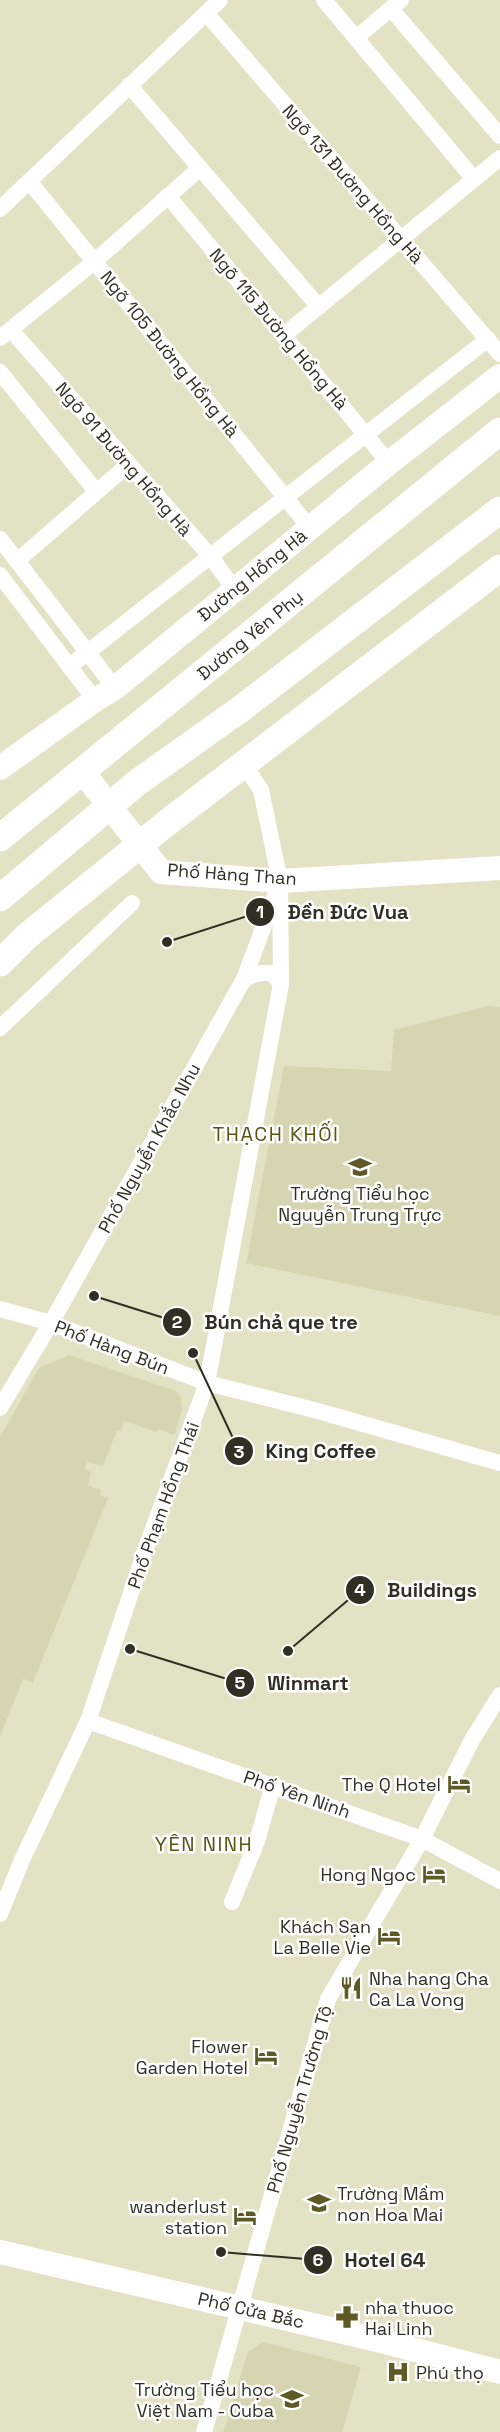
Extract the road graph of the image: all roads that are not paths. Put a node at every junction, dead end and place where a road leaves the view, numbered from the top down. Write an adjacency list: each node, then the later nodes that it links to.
1 (220, 0): 4 (street)
2 (324, 0): 5 (street)
3 (396, 5): 5 (street); 7 (street)
4 (206, 13): 6 (street); 14 (street, Ngõ 131 Đường Hồng Hà)
5 (356, 38): 10 (street)
6 (129, 85): 9 (street); 11 (street)
7 (500, 136)
8 (500, 158): 10 (street)
9 (200, 168): 12 (street); 16 (street)
10 (474, 179): 14 (street)
11 (29, 181): 13 (street); 15 (street, Ngõ 105 Đường Hồng Hà)
12 (168, 196): 15 (street); 18 (street, Ngõ 115 Đường Hồng Hà)
13 (0, 209)
14 (401, 239): 16 (street); 19 (street, Ngõ 131 Đường Hồng Hà)
15 (95, 261): 17 (street); 28 (street, Ngõ 105 Đường Hồng Hà)
16 (319, 307): 18 (street)
17 (5, 334): 26 (street, Ngõ 91 Đường Hồng Hà)
18 (284, 335): 24 (street, Ngõ 115 Đường Hồng Hà)
19 (488, 339): 20 (street, Ngõ 131 Đường Hồng Hà); 24 (street)
20 (500, 354)
21 (0, 372): 27 (street)
22 (500, 376): 25 (street, Đường Hồng Hà)
23 (500, 431): 42 (main road, Đường Yên Phụ)
24 (366, 434): 25 (street, Ngõ 115 Đường Hồng Hà); 28 (street)
25 (390, 463): 30 (street, Đường Hồng Hà)
26 (129, 464): 27 (street); 32 (street, Ngõ 91 Đường Hồng Hà)
27 (96, 491): 33 (street)
28 (286, 497): 30 (street, Ngõ 105 Đường Hồng Hà); 32 (street)
29 (500, 510): 43 (main road)
30 (310, 528): 36 (street, Đường Hồng Hà)
31 (0, 539): 33 (street)
32 (210, 558): 36 (street, Ngõ 91 Đường Hồng Hà); 37 (street)
33 (17, 561): 37 (street)
34 (500, 568): 40 (main road)
35 (0, 575): 38 (street)
36 (235, 590): 39 (street, Đường Hồng Hà)
37 (87, 653): 38 (street); 39 (street)
38 (70, 666): 39 (street)
39 (105, 694): 41 (street, Đường Hồng Hà)
40 (243, 763): 45 (main road); 47 (street, Phố Phạm Hồng Thái)
41 (0, 768)
42 (82, 771): 43 (street, Phố Hàng Than); 44 (main road, Đường Yên Phụ)
43 (108, 806): 45 (street, Phố Hàng Than); 48 (main road)
44 (0, 838)
45 (139, 845): 47 (street, Phố Hàng Than); 50 (main road)
46 (500, 868): 47 (street, Phố Hàng Than)
47 (280, 881): 51 (street, Phố Nguyễn Khắc Nhu); 52 (street, Phố Phạm Hồng Thái)
48 (0, 898)
49 (132, 903): 53 (street)
50 (0, 963)
51 (244, 979): 52 (street); 55 (street, Phố Nguyễn Khắc Nhu)
52 (281, 984): 56 (street, Phố Phạm Hồng Thái)
53 (0, 1028)
54 (0, 1309): 55 (street, Phố Hàng Bún)
55 (51, 1323): 56 (street, Phố Hàng Bún); 57 (street, Phố Nguyễn Khắc Nhu)
56 (207, 1383): 58 (street, Phố Hàng Bún); 60 (street, Phố Phạm Hồng Thái)
57 (0, 1408)
58 (500, 1463)
59 (500, 1695): 62 (street, Phố Nguyễn Trường Tộ)
60 (88, 1721): 61 (street, Phố Yên Ninh); 65 (street, Phố Phạm Hồng Thái)
61 (273, 1785): 62 (street, Phố Yên Ninh); 64 (street)
62 (422, 1839): 63 (street, Phố Yên Ninh); 67 (street, Phố Nguyễn Trường Tộ)
63 (500, 1881)
64 (232, 1902)
65 (0, 1914)
66 (0, 2252): 67 (street, Phố Cửa Bắc)
67 (239, 2308): 68 (street, Phố Cửa Bắc); 69 (street, Phố Nguyễn Trường Tộ)
68 (500, 2372)
69 (204, 2432)

